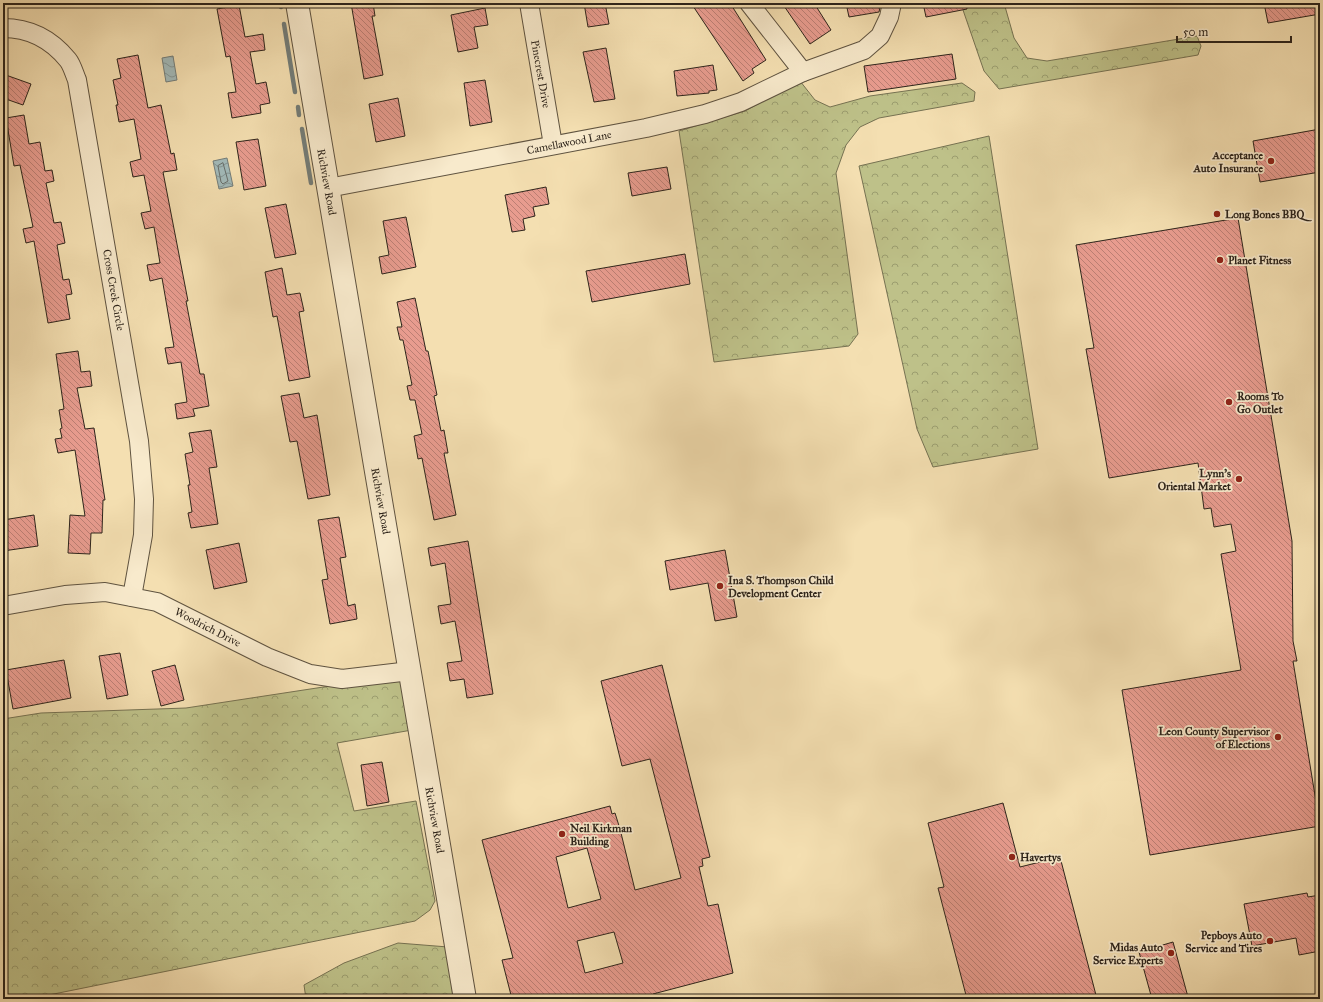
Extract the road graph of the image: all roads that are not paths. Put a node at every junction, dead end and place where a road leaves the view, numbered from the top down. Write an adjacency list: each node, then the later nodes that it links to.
1 (297, 3): 8 (street, Richview Road)
2 (529, 3): 7 (street, Pinecrest Drive)
3 (748, 3): 6 (street)
4 (892, 3): 6 (street, Camellawood Lane)
5 (3, 28): 9 (street, Cross Creek Circle)
6 (803, 72): 7 (street, Camellawood Lane)
7 (553, 145): 8 (street, Camellawood Lane)
8 (328, 188): 11 (street, Richview Road)
9 (132, 597): 10 (street, Woodrich Drive); 11 (street, Woodrich Drive)
10 (3, 606)
11 (410, 671): 12 (street, Richview Road)
12 (465, 999)

